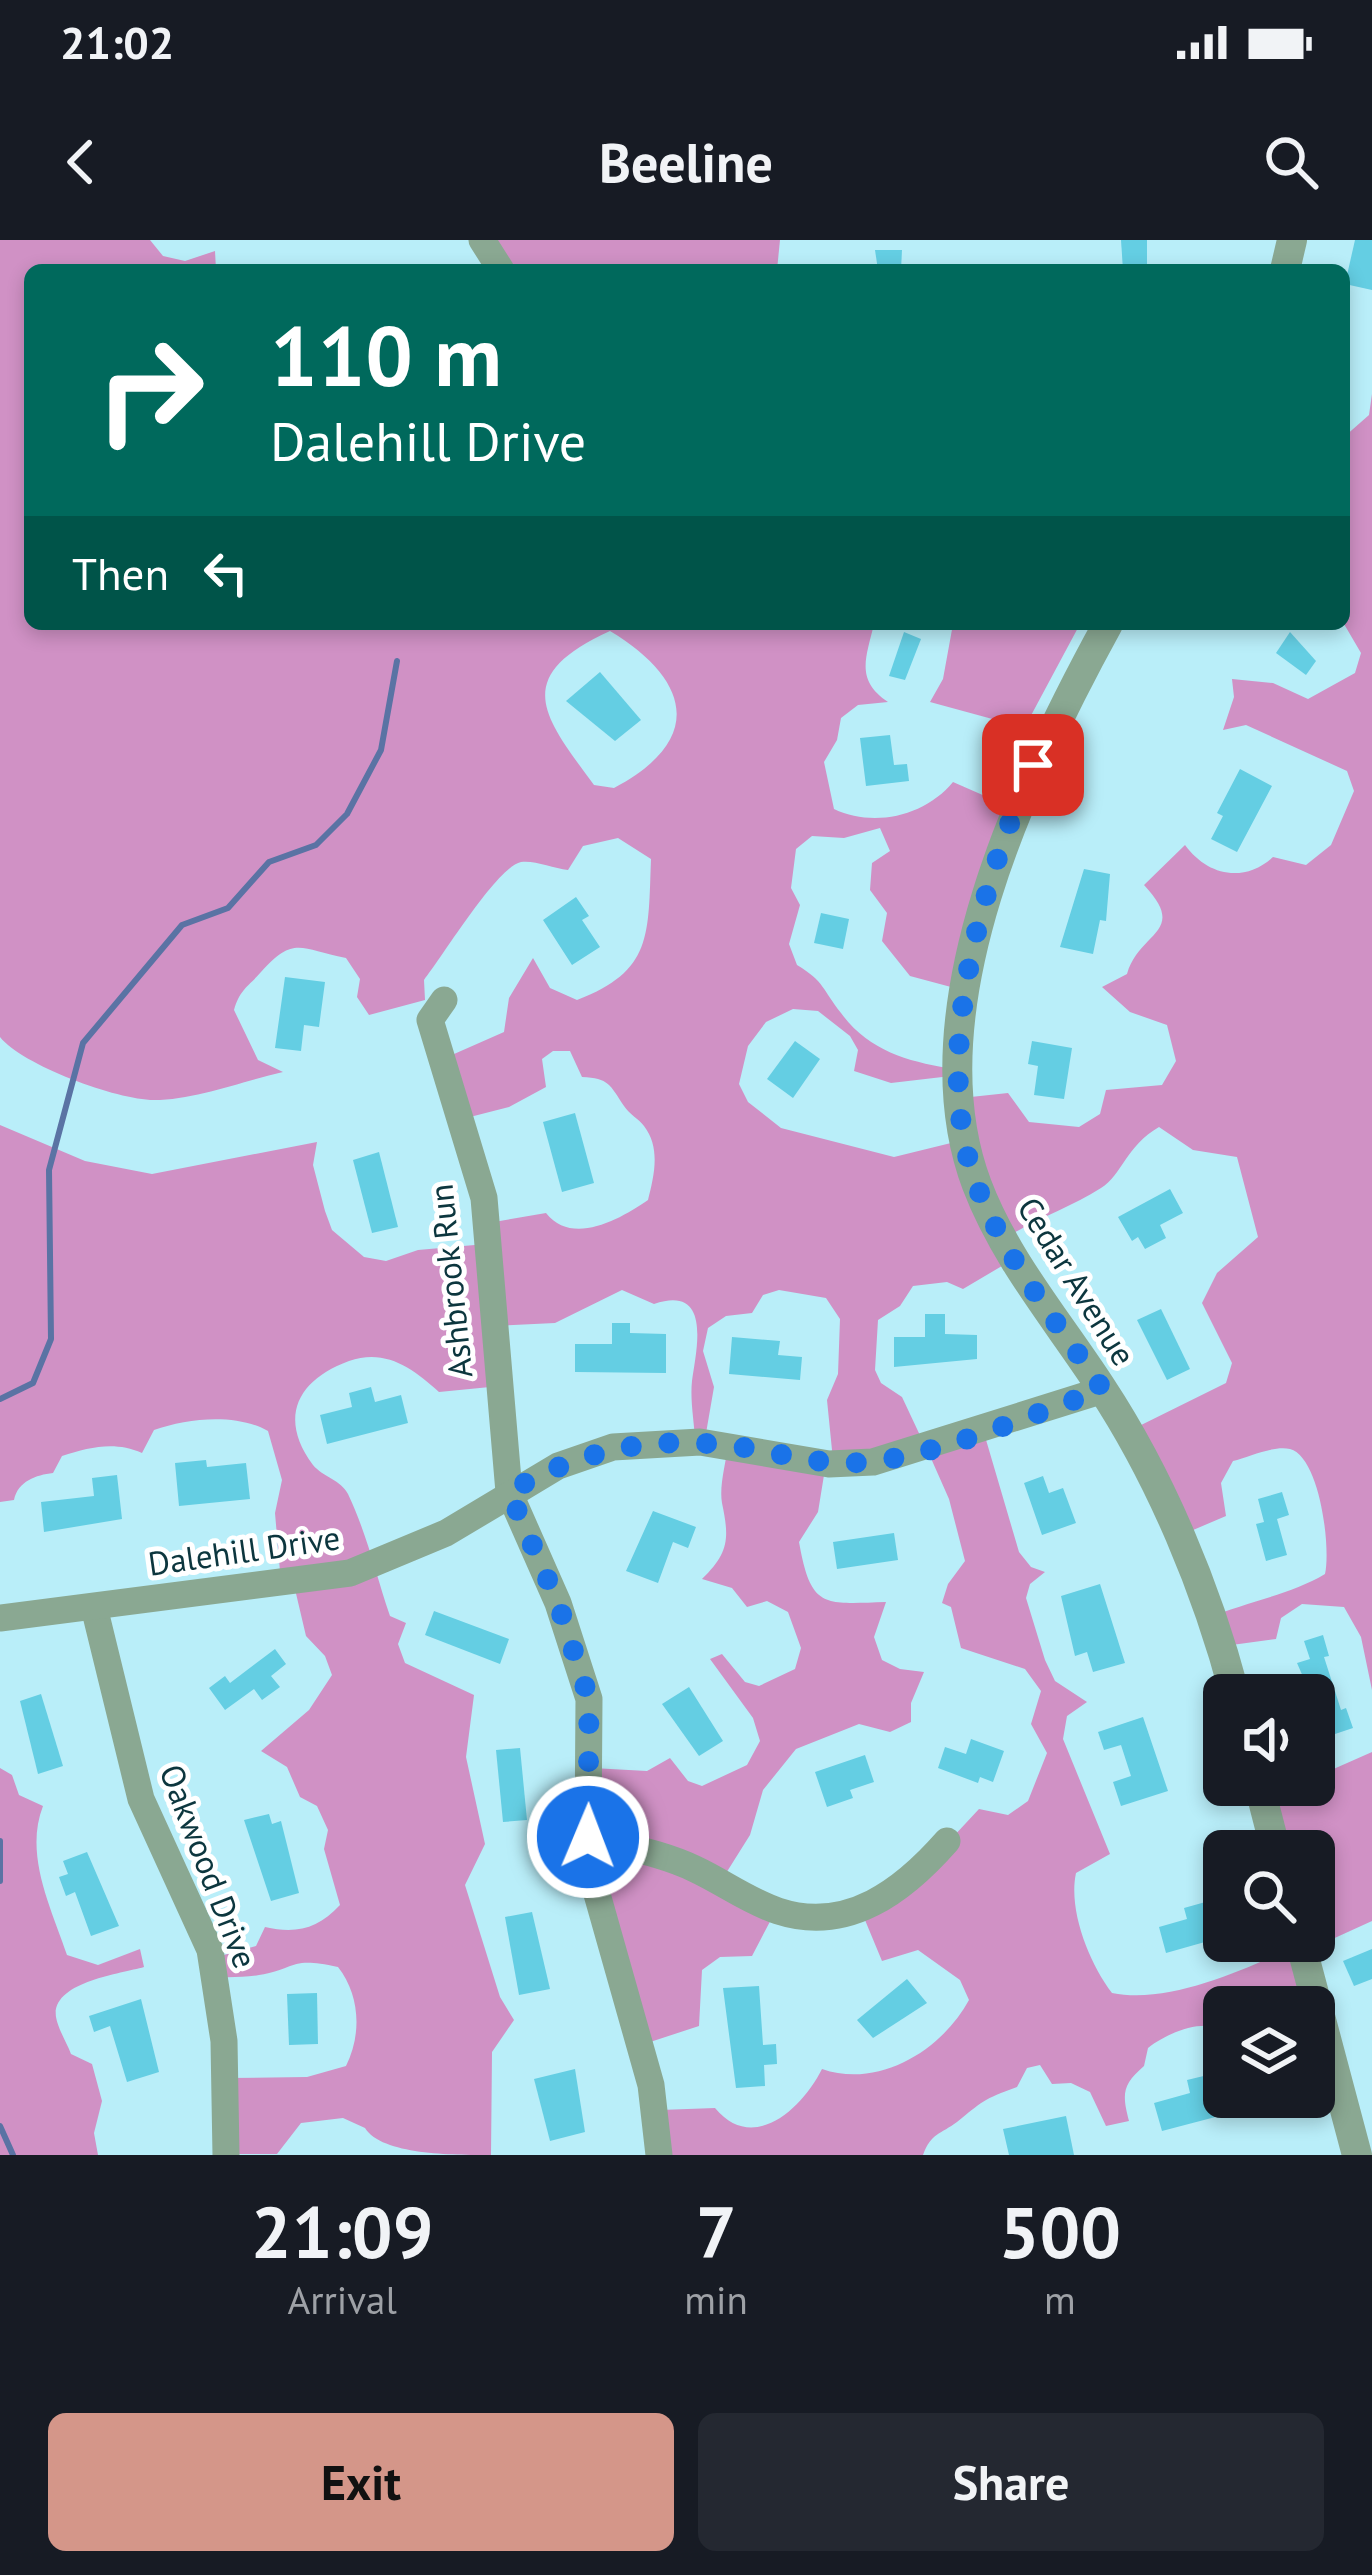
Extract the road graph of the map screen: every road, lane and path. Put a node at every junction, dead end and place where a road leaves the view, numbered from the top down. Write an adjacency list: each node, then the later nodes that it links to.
1 (1105, 630): 3 (street, Cedar Avenue)
2 (444, 1000): 4 (street, Ashbrook Run)
3 (1103, 1390): 4 (street, Dalehill Drive); 7 (street, Cedar Avenue)
4 (509, 1492): 5 (street, Dalehill Drive); 8 (street)
5 (94, 1607): 6 (street, Dalehill Drive); 11 (street, Oakwood Drive)
6 (0, 1618)
7 (1228, 1674)
8 (588, 1837): 9 (street); 12 (street)
9 (947, 1841)
10 (1306, 1962): 13 (street)
11 (226, 2155)
12 (659, 2155)
13 (1357, 2155)

